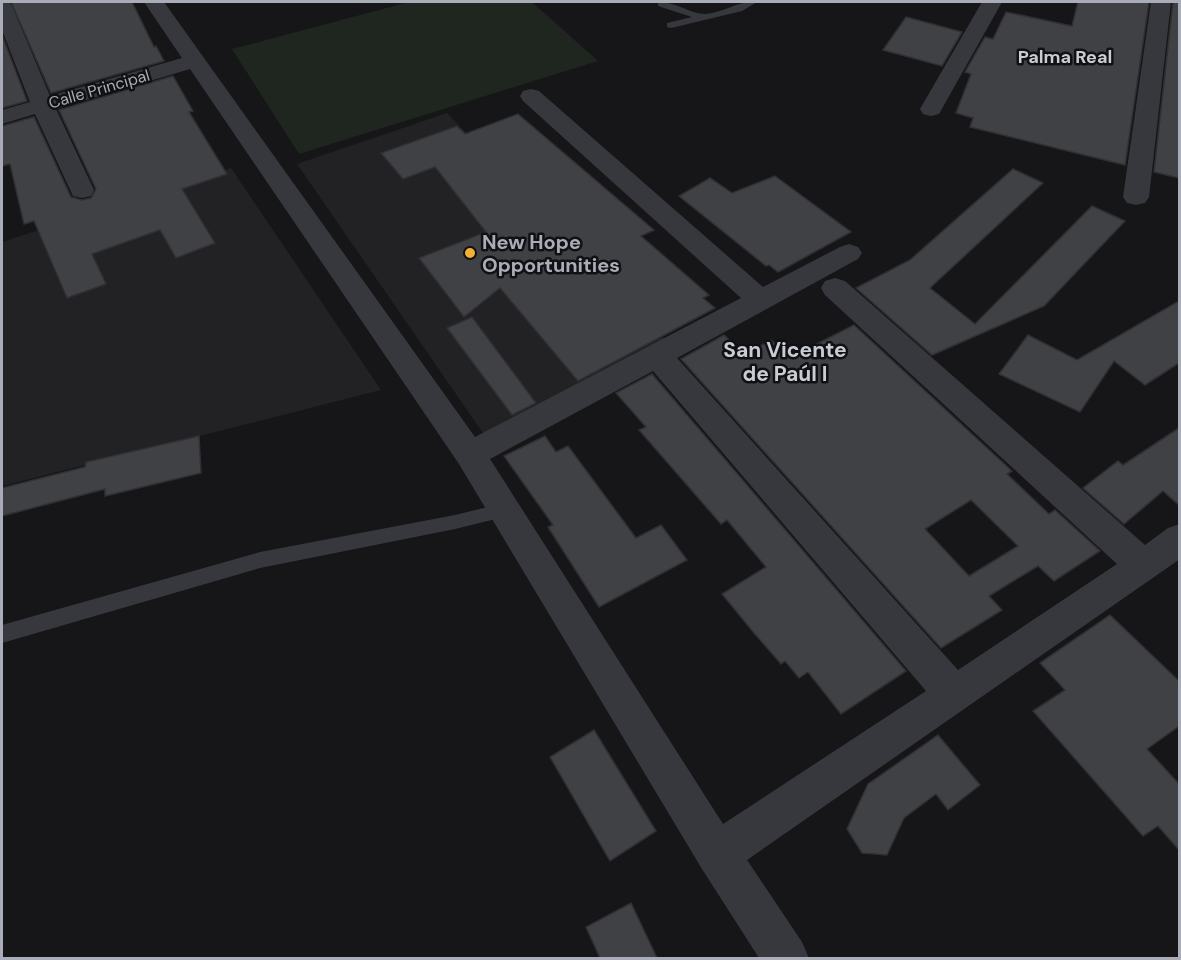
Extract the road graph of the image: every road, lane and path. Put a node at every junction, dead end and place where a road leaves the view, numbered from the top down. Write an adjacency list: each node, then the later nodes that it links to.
1 (154, 2): 9 (street)
2 (752, 2): 7 (lane)
3 (992, 2): 12 (street)
4 (1161, 2): 15 (street)
5 (662, 4): 7 (lane)
6 (2, 6): 11 (street)
7 (704, 17): 8 (lane)
8 (671, 25)
9 (196, 61): 11 (street, Calle Principal); 20 (street)
10 (531, 96): 18 (street)
11 (43, 106): 13 (street, Calle Principal); 14 (street)
12 (931, 109)
13 (2, 117)
14 (82, 190)
15 (1136, 197)
16 (849, 253): 18 (street)
17 (835, 288): 23 (street)
18 (760, 300): 19 (street)
19 (657, 355): 20 (street); 25 (street)
20 (470, 454): 21 (street)
21 (504, 510): 24 (lane); 26 (street)
22 (1179, 539): 23 (street)
23 (1144, 566): 25 (street)
24 (2, 634)
25 (954, 694): 26 (street)
26 (717, 854): 27 (street)
27 (786, 958)

